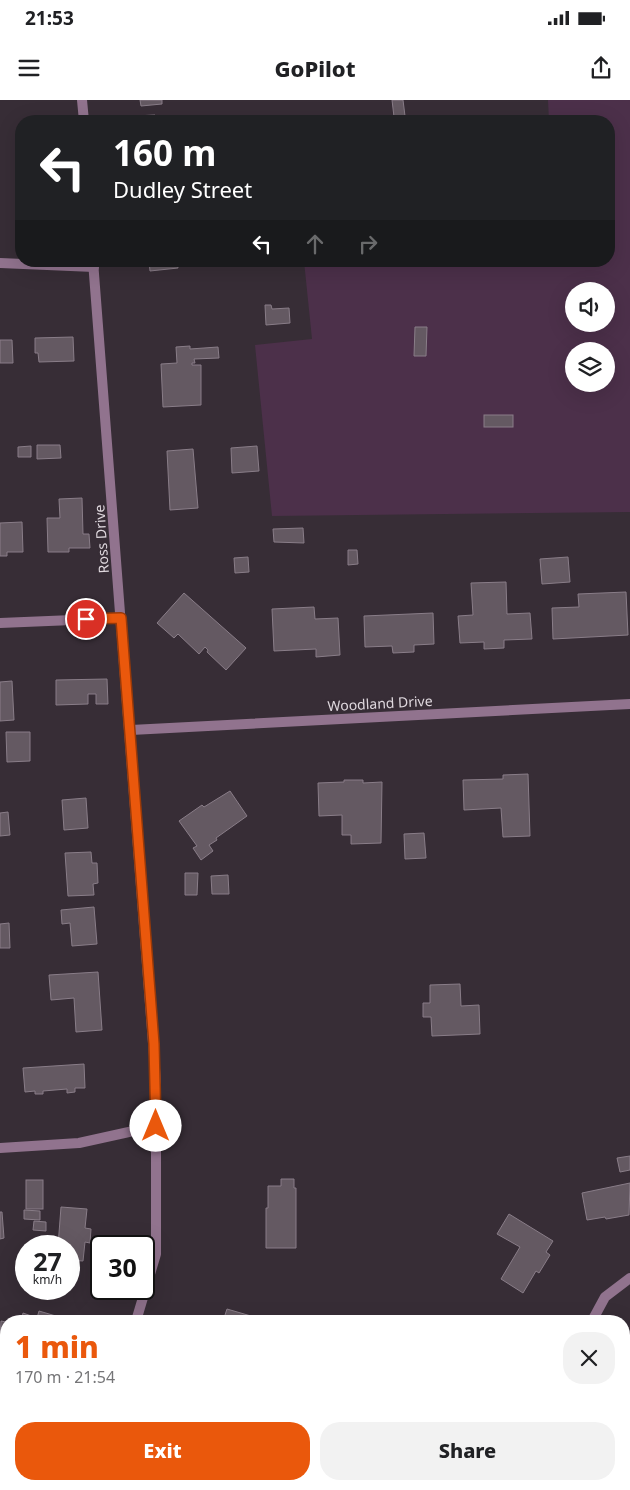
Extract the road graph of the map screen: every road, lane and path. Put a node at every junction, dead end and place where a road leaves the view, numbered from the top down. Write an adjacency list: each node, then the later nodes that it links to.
1 (82, 100): 2 (street)
2 (83, 115)
3 (0, 263): 4 (street)
4 (15, 263)
5 (94, 267): 6 (street, Ross Drive)
6 (121, 618): 7 (street); 9 (street, Ross Drive)
7 (0, 623)
8 (630, 704): 9 (street, Woodland Drive)
9 (131, 730): 10 (street, Ross Drive)
10 (156, 1126): 11 (street); 13 (street, Ross Drive)
11 (0, 1148)
12 (630, 1278): 14 (street)
13 (138, 1315)
14 (595, 1315)

